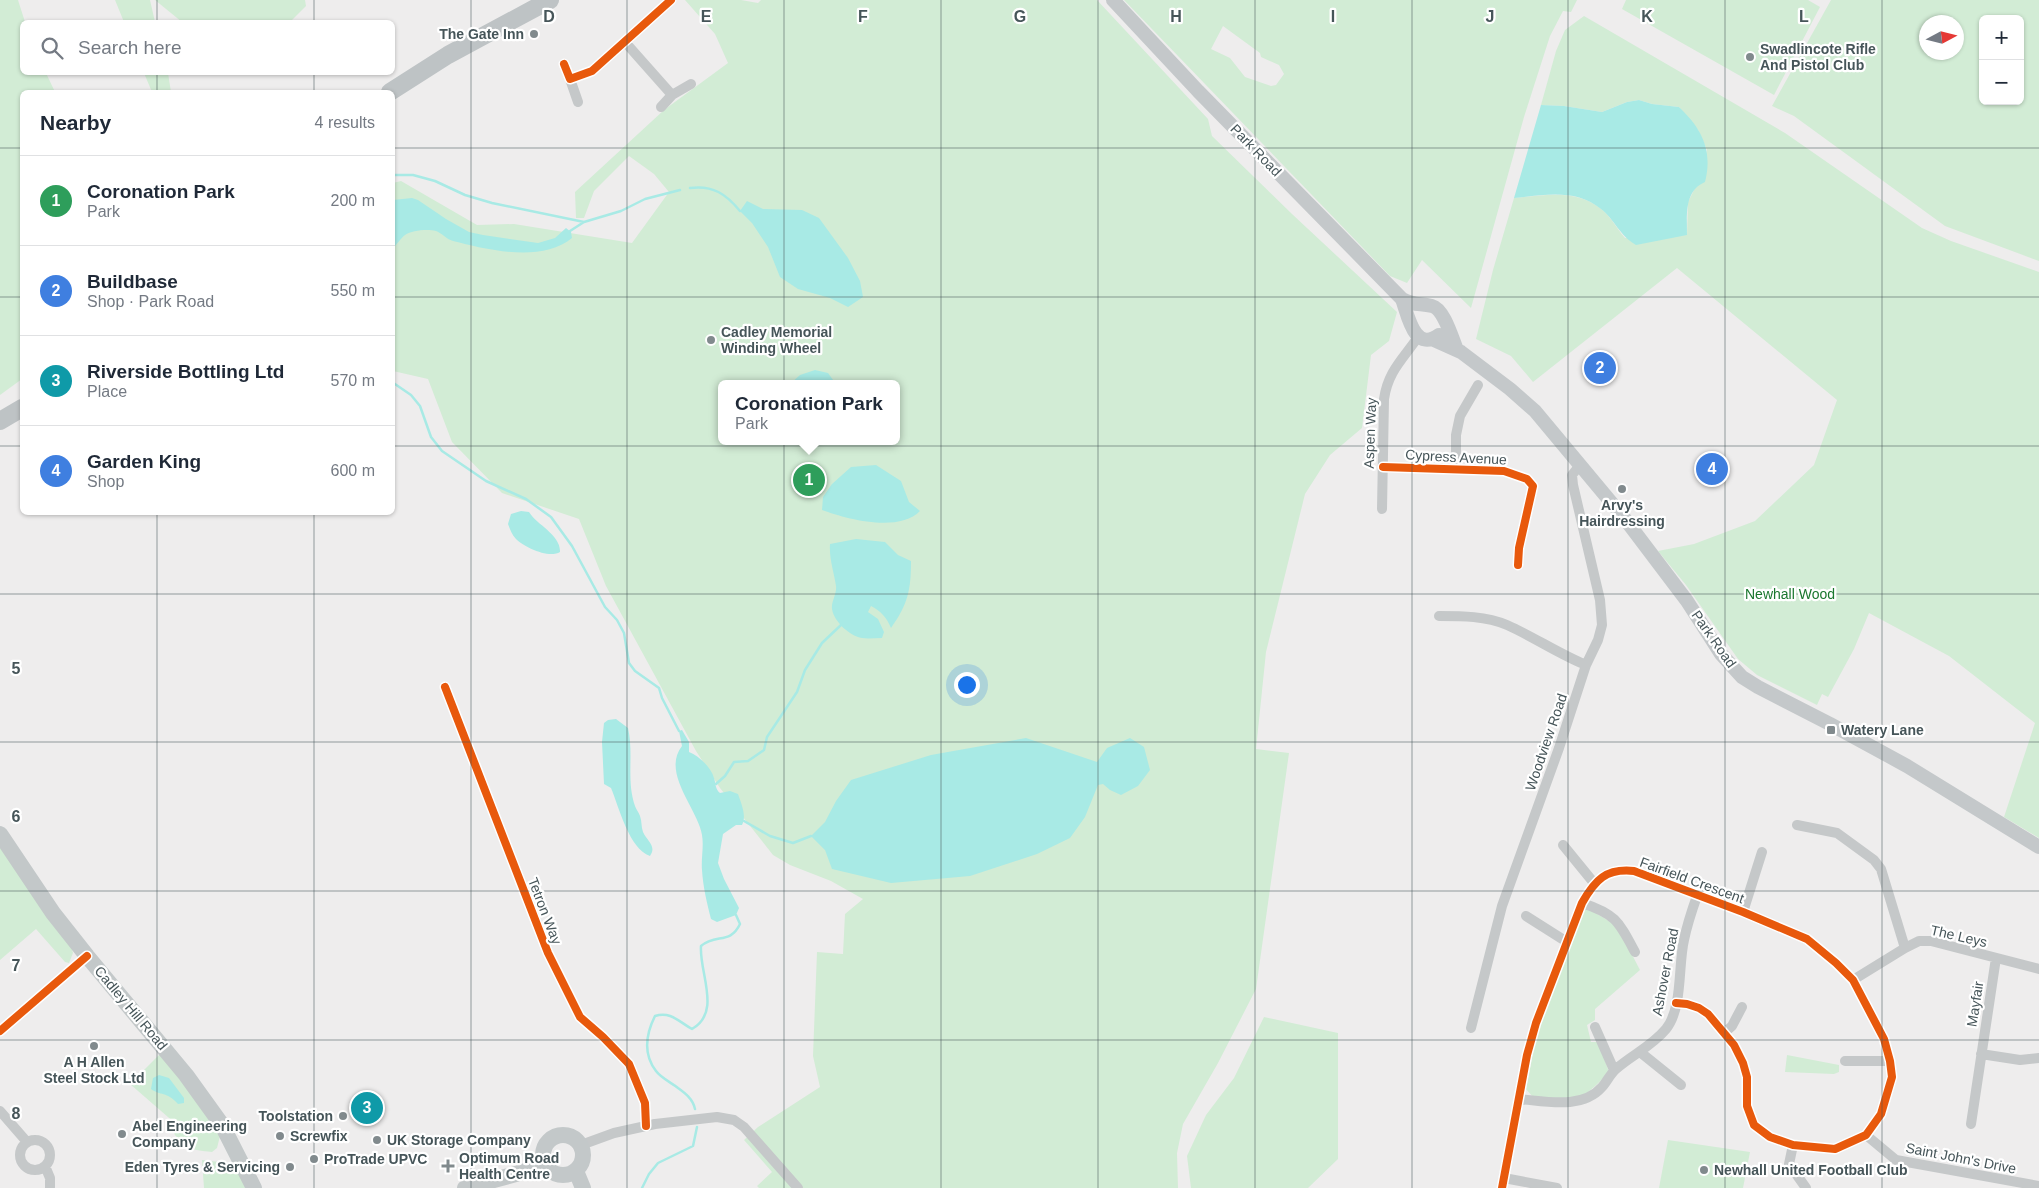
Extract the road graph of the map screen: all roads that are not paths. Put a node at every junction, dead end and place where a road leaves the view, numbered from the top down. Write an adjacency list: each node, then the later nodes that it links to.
1 (550, 0): 8 (highway)
2 (671, 0): 4 (street)
3 (1113, 0): 12 (main road, Park Road)
4 (625, 42): 6 (street); 9 (street)
5 (564, 64): 6 (street)
6 (570, 79): 10 (street)
7 (691, 84): 9 (street)
8 (393, 90)
9 (672, 95): 11 (street)
10 (578, 102)
11 (661, 107)
12 (1402, 299): 13 (main road, Park Road); 14 (main road, Park Road)
13 (1424, 306): 14 (main road); 15 (main road, Park Road)
14 (1411, 322): 16 (main road, Park Road)
15 (1445, 322): 17 (main road); 18 (main road, Park Road)
16 (1418, 337): 17 (main road, Park Road); 23 (street, Aspen Way)
17 (1432, 339): 18 (main road, Park Road)
18 (1457, 350): 22 (main road, Park Road)
19 (1478, 384): 24 (street)
20 (20, 409): 21 (highway)
21 (0, 421)
22 (1580, 465): 28 (street, Woodview Road); 33 (main road, Park Road)
23 (1383, 467): 24 (street, Cypress Avenue); 25 (street, Aspen Way)
24 (1456, 469): 26 (street, Cypress Avenue)
25 (1382, 509)
26 (1518, 565)
27 (1439, 616): 28 (street)
28 (1586, 665): 50 (street, Woodview Road)
29 (445, 686): 63 (street, Tetron Way)
30 (1797, 824): 41 (street)
31 (0, 834): 43 (main road, Cadley Hill Road)
32 (1563, 845): 35 (street)
33 (2039, 847)
34 (1762, 852): 38 (street)
35 (1594, 883): 36 (street, Fairfield Crescent); 37 (street)
36 (1697, 896): 38 (street, Fairfield Crescent); 47 (street, Ashover Road)
37 (1582, 903): 40 (street); 42 (street)
38 (1743, 912): 46 (street, Fairfield Crescent)
39 (1526, 916): 40 (street)
40 (1567, 942): 60 (street)
41 (1904, 948): 44 (street, The Leys); 46 (street, The Leys)
42 (1635, 952)
43 (87, 956): 51 (street); 74 (main road, Cadley Hill Road)
44 (1996, 958): 45 (street, The Leys); 54 (street, Mayfair)
45 (2039, 969)
46 (1853, 980): 57 (street, Fairfield Crescent)
47 (1676, 1003): 52 (street); 53 (street, Ashover Road)
48 (1742, 1007): 52 (street)
49 (1595, 1027): 58 (street)
50 (1470, 1028)
51 (0, 1031)
52 (1724, 1033): 67 (street)
53 (1640, 1052): 58 (street, Ashover Road); 59 (street)
54 (1981, 1054): 55 (street); 62 (street, Mayfair)
55 (2039, 1058)
56 (1845, 1060): 57 (street)
57 (1890, 1061): 64 (street, Fairfield Crescent)
58 (1614, 1070): 60 (street, Ashover Road)
59 (1680, 1085)
60 (1519, 1099): 71 (street)
61 (0, 1111): 65 (street)
62 (1971, 1124)
63 (646, 1126): 66 (street); 77 (street)
64 (1866, 1135): 67 (street); 73 (street, Saint John's Drive)
65 (27, 1142): 69 (street); 69 (street)
66 (581, 1145): 68 (main road); 70 (main road)
67 (1793, 1145): 79 (street)
68 (544, 1163): 70 (main road); 75 (main road)
69 (45, 1166): 72 (street)
70 (576, 1171): 76 (main road)
71 (1503, 1183): 78 (street)
72 (50, 1186)
73 (2039, 1186)
74 (254, 1188)
75 (465, 1188)
76 (583, 1188)
77 (798, 1188)
78 (1557, 1188)
79 (1806, 1188)

